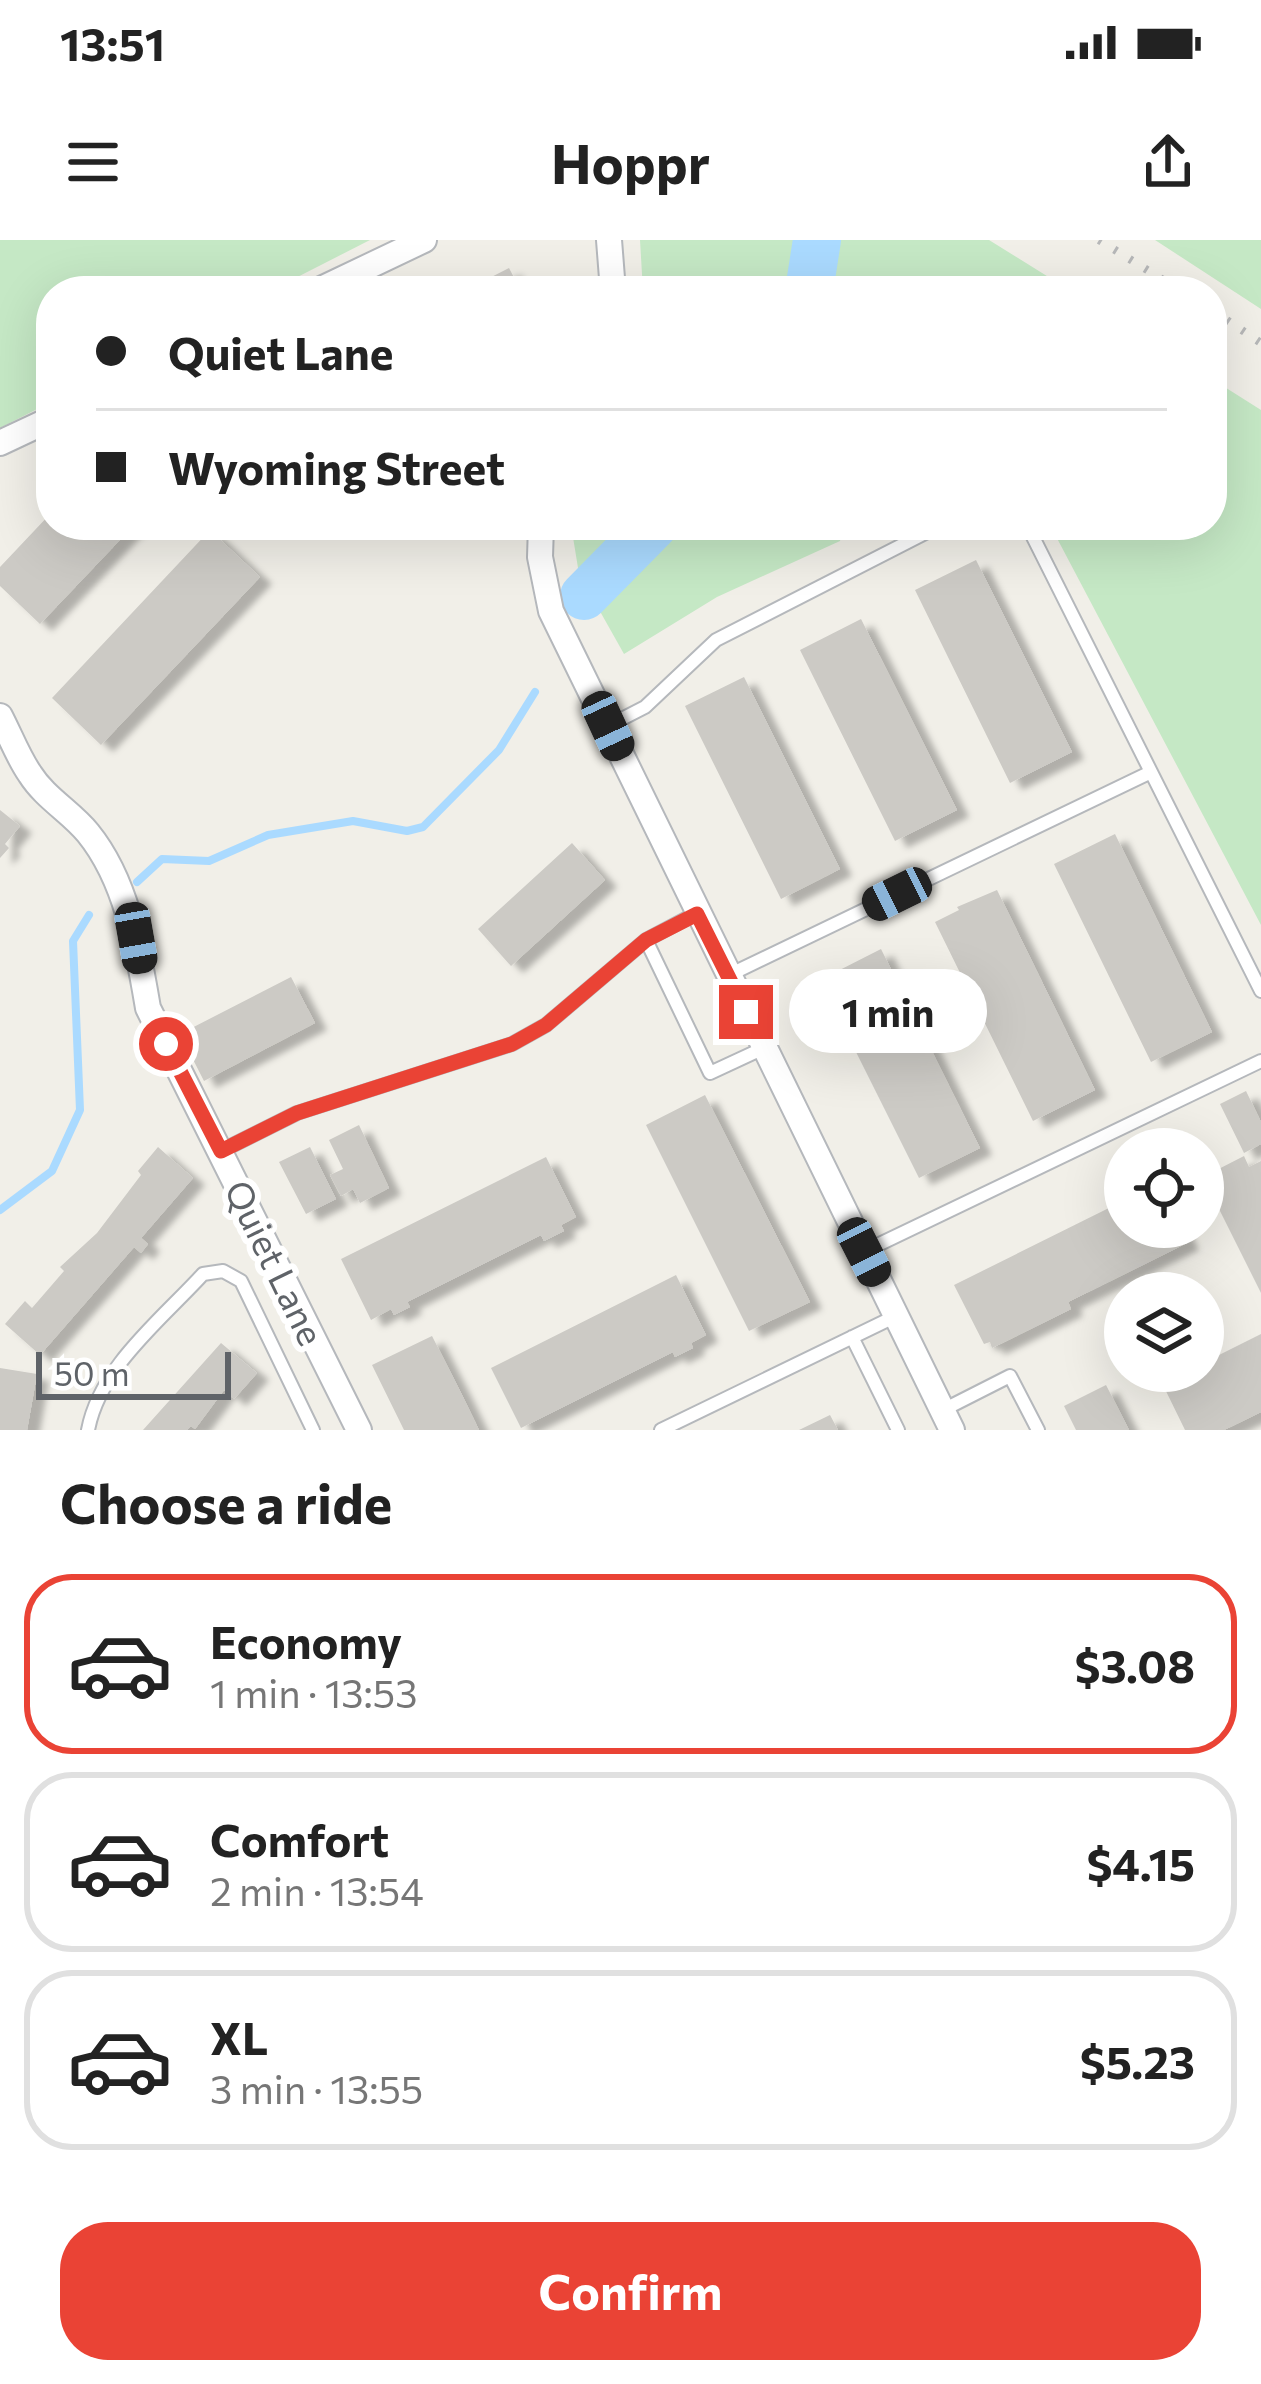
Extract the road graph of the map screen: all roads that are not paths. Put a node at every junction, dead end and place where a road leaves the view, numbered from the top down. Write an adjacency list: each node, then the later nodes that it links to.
1 (424, 240): 3 (street)
2 (609, 240): 4 (street)
3 (348, 276)
4 (612, 276)
5 (36, 426): 6 (street)
6 (0, 443)
7 (541, 540): 11 (street)
8 (912, 540): 11 (lane)
9 (1035, 540): 12 (lane)
10 (0, 716): 19 (street, Quiet Lane)
11 (608, 726): 13 (street)
12 (1151, 772): 15 (lane); 16 (lane)
13 (697, 914): 14 (lane); 15 (street)
14 (646, 940): 17 (lane); 19 (lane)
15 (728, 976): 17 (street)
16 (1261, 991)
17 (764, 1048): 20 (street)
18 (1261, 1061): 20 (lane)
19 (221, 1151): 26 (street, Quiet Lane)
20 (864, 1252): 21 (street)
21 (896, 1316): 22 (lane); 23 (street)
22 (852, 1337): 27 (lane); 28 (lane)
23 (947, 1420): 29 (lane)
24 (88, 1430): 25 (lane, Quiet Lane)
25 (313, 1430)
26 (359, 1430)
27 (661, 1430)
28 (898, 1430)
29 (1038, 1430)

